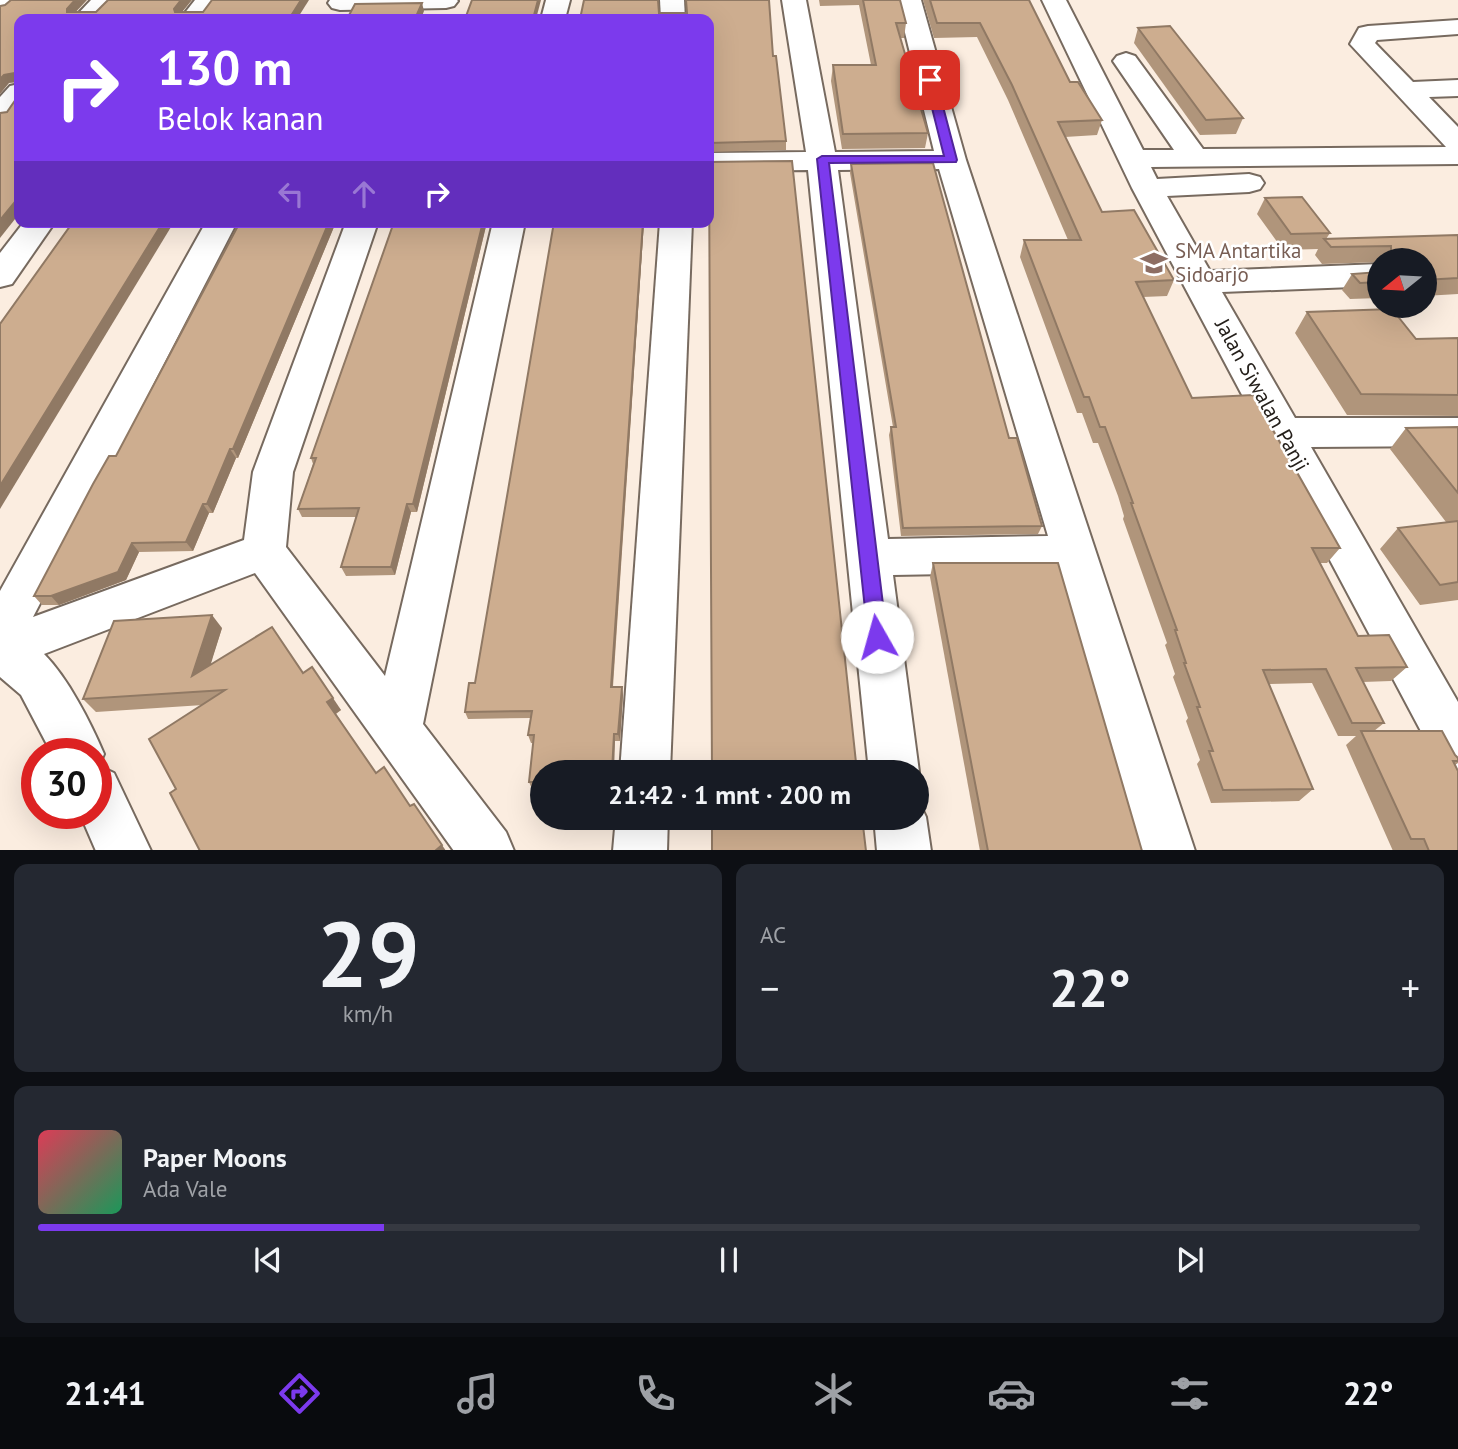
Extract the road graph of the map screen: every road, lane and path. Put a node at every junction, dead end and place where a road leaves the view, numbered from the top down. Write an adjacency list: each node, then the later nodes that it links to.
1 (8, 0): 7 (street)
2 (105, 0): 9 (street)
3 (447, 0): 8 (street)
4 (794, 0): 18 (street)
5 (909, 0): 20 (street)
6 (1054, 0): 23 (street, Jalan Siwalan Panji)
7 (0, 7)
8 (337, 8)
9 (90, 14)
10 (1458, 27): 13 (street)
11 (1126, 61): 19 (street)
12 (1458, 88): 13 (street)
13 (1408, 90): 16 (street)
14 (14, 98): 15 (street)
15 (0, 113)
16 (1458, 143)
17 (1458, 155): 22 (street)
18 (822, 159): 20 (street); 21 (street); 37 (street)
19 (1194, 159): 22 (street); 23 (street)
20 (951, 160): 36 (street)
21 (714, 162)
22 (1272, 170): 23 (street); 24 (street)
23 (1140, 174): 32 (street, Jalan Siwalan Panji)
24 (1458, 177)
25 (36, 228): 31 (street)
26 (219, 228): 38 (street)
27 (360, 228): 35 (street)
28 (508, 228): 41 (street)
29 (676, 228): 44 (street)
30 (1367, 275): 32 (street)
31 (0, 276)
32 (1199, 282): 34 (street, Jalan Siwalan Panji)
33 (1458, 432): 34 (street)
34 (1283, 433): 43 (street, Jalan Siwalan Panji)
35 (264, 551): 39 (street); 41 (street)
36 (1076, 554): 37 (street); 53 (street)
37 (867, 557): 45 (street)
38 (0, 635)
39 (0, 650)
40 (0, 656): 42 (street)
41 (397, 730): 50 (street)
42 (70, 738)
43 (1458, 750)
44 (646, 760)
45 (892, 760)
46 (112, 825): 49 (street)
47 (641, 830): 51 (street)
48 (902, 830): 52 (street)
49 (124, 850)
50 (487, 850)
51 (640, 850)
52 (904, 850)
53 (1168, 850)

